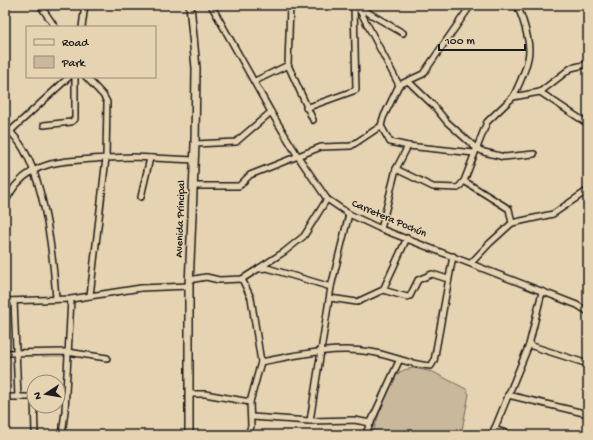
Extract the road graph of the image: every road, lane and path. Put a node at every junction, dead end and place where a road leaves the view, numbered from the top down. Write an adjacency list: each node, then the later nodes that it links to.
1 (40, 5): 9 (street)
2 (85, 5): 10 (street)
3 (190, 5): 31 (main road, Avenida Principal)
4 (211, 5): 17 (street, Carretera Pochún)
5 (290, 5): 13 (street)
6 (471, 5): 18 (street)
7 (516, 5): 21 (street)
8 (357, 6): 11 (street); 19 (street); 22 (street)
9 (55, 26)
10 (82, 26)
11 (403, 33)
12 (588, 64): 20 (street)
13 (288, 65): 17 (street); 22 (street)
14 (68, 78): 29 (street)
15 (75, 78): 25 (street)
16 (87, 78): 35 (street)
17 (256, 81): 23 (street, Carretera Pochún)
18 (408, 82): 19 (street); 33 (street)
19 (400, 85): 28 (street)
20 (540, 92): 21 (street); 26 (street)
21 (513, 96): 33 (street)
22 (306, 108): 24 (street)
23 (271, 112): 31 (street); 37 (street, Carretera Pochún)
24 (313, 120)
25 (44, 124)
26 (588, 124)
27 (5, 126): 29 (street)
28 (381, 126): 32 (street); 37 (street)
29 (10, 131): 30 (street); 40 (street)
30 (5, 136)
31 (195, 144): 38 (main road, Avenida Principal)
32 (408, 146): 33 (street); 39 (street)
33 (475, 150): 34 (street); 41 (street)
34 (534, 154)
35 (106, 158): 36 (street); 40 (street); 60 (street)
36 (150, 158): 38 (street); 44 (street)
37 (299, 158): 42 (street); 45 (street, Carretera Pochún)
38 (194, 160): 42 (main road, Avenida Principal)
39 (396, 169): 41 (street); 49 (street)
40 (33, 170): 46 (street); 62 (street)
41 (464, 181): 48 (street)
42 (193, 186): 56 (main road, Avenida Principal)
43 (588, 190): 48 (street)
44 (141, 197)
45 (327, 199): 47 (street, Carretera Pochún); 53 (street)
46 (5, 202)
47 (349, 214): 49 (street, Carretera Pochún); 57 (street)
48 (512, 223): 52 (street)
49 (381, 229): 50 (street, Carretera Pochún)
50 (406, 238): 51 (street, Carretera Pochún); 58 (street)
51 (453, 256): 52 (street, Carretera Pochún); 55 (street)
52 (471, 263): 59 (street, Carretera Pochún)
53 (258, 269): 54 (street); 57 (street)
54 (242, 279): 56 (street); 74 (street)
55 (448, 279): 58 (street); 73 (street)
56 (189, 283): 60 (street); 76 (main road, Avenida Principal)
57 (331, 288): 61 (street)
58 (383, 290): 61 (street)
59 (542, 292): 66 (street, Carretera Pochún); 67 (street)
60 (90, 296): 63 (street)
61 (330, 298): 68 (street)
62 (56, 299): 63 (street); 65 (street)
63 (71, 299): 69 (street)
64 (5, 301): 65 (street)
65 (14, 301): 71 (street)
66 (588, 312)
67 (529, 345): 75 (street); 77 (street)
68 (322, 350): 73 (street); 74 (street); 87 (street)
69 (67, 352): 71 (street); 72 (street); 81 (street)
70 (5, 353): 71 (street)
71 (16, 353): 79 (street)
72 (107, 358)
73 (399, 361): 88 (street)
74 (261, 362): 82 (street)
75 (588, 364)
76 (189, 394): 82 (street); 92 (main road, Avenida Principal)
77 (508, 395): 85 (street); 89 (street)
78 (5, 397): 79 (street)
79 (18, 397): 80 (street)
80 (26, 397)
81 (66, 397)
82 (250, 402): 86 (street)
83 (34, 414): 90 (street)
84 (64, 414): 91 (street)
85 (588, 414)
86 (252, 417): 87 (street); 93 (street)
87 (310, 421): 88 (street)
88 (371, 423): 94 (street)
89 (494, 429): 95 (street); 96 (street)
90 (35, 433)
91 (62, 435)
92 (189, 435)
93 (248, 435)
94 (365, 435)
95 (492, 435)
96 (512, 435)

